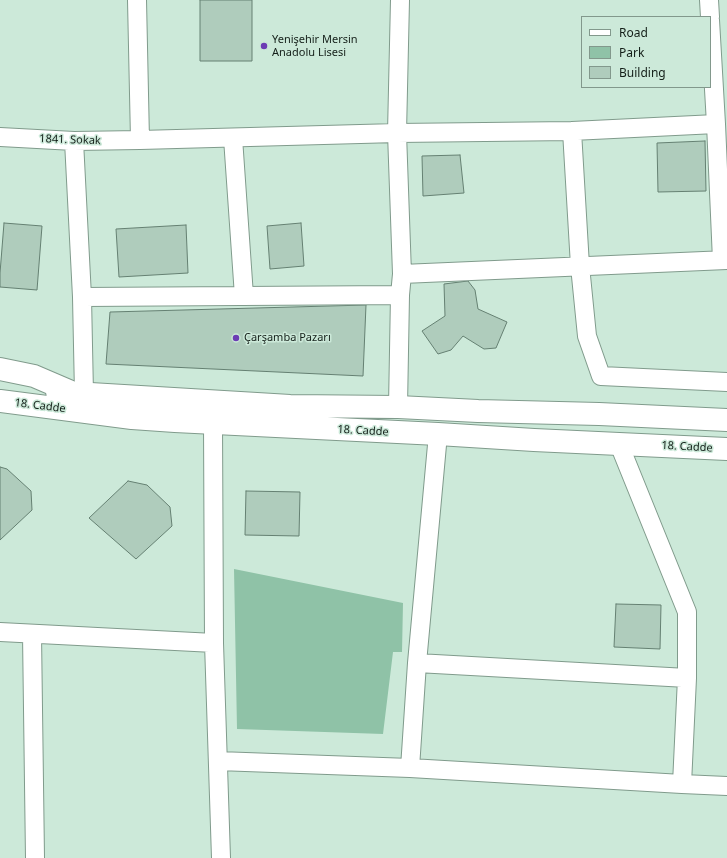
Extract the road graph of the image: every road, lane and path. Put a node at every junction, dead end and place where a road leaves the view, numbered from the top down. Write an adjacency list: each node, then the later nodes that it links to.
1 (137, 0): 11 (street)
2 (400, 0): 8 (street)
3 (709, 0): 4 (street)
4 (710, 16)
5 (711, 37): 6 (street)
6 (716, 124): 7 (street, 1841. Sokak); 13 (street)
7 (572, 131): 8 (street, 1841. Sokak); 14 (street)
8 (397, 133): 10 (street, 1841. Sokak); 15 (street)
9 (0, 136): 12 (street, 1841. Sokak)
10 (233, 138): 11 (street, 1841. Sokak); 18 (street)
11 (140, 140): 12 (street, 1841. Sokak)
12 (74, 141): 17 (street)
13 (724, 260): 14 (street)
14 (580, 266): 15 (street); 20 (street)
15 (402, 274): 16 (street)
16 (400, 295): 18 (street); 24 (street)
17 (82, 296): 18 (street); 22 (street)
18 (244, 296)
19 (0, 369): 22 (street)
20 (727, 382)
21 (0, 386): 22 (street, 18. Cadde)
22 (80, 394): 24 (street, 18. Cadde)
23 (0, 400): 27 (street, 18. Cadde)
24 (398, 407): 26 (street, 18. Cadde)
25 (0, 414): 27 (street)
26 (727, 420)
27 (175, 421): 28 (street, 18. Cadde)
28 (213, 423): 29 (street, 18. Cadde); 34 (street)
29 (438, 434): 30 (street, 18. Cadde); 35 (street)
30 (619, 444): 31 (street, 18. Cadde); 36 (street)
31 (727, 449)
32 (0, 632): 33 (street)
33 (32, 634): 34 (street); 41 (street)
34 (214, 643): 37 (street)
35 (417, 663): 36 (street); 38 (street)
36 (687, 678): 39 (street)
37 (218, 761): 38 (street); 42 (street)
38 (410, 768): 39 (street)
39 (682, 784): 40 (street)
40 (727, 786)
41 (34, 858)
42 (221, 858)

